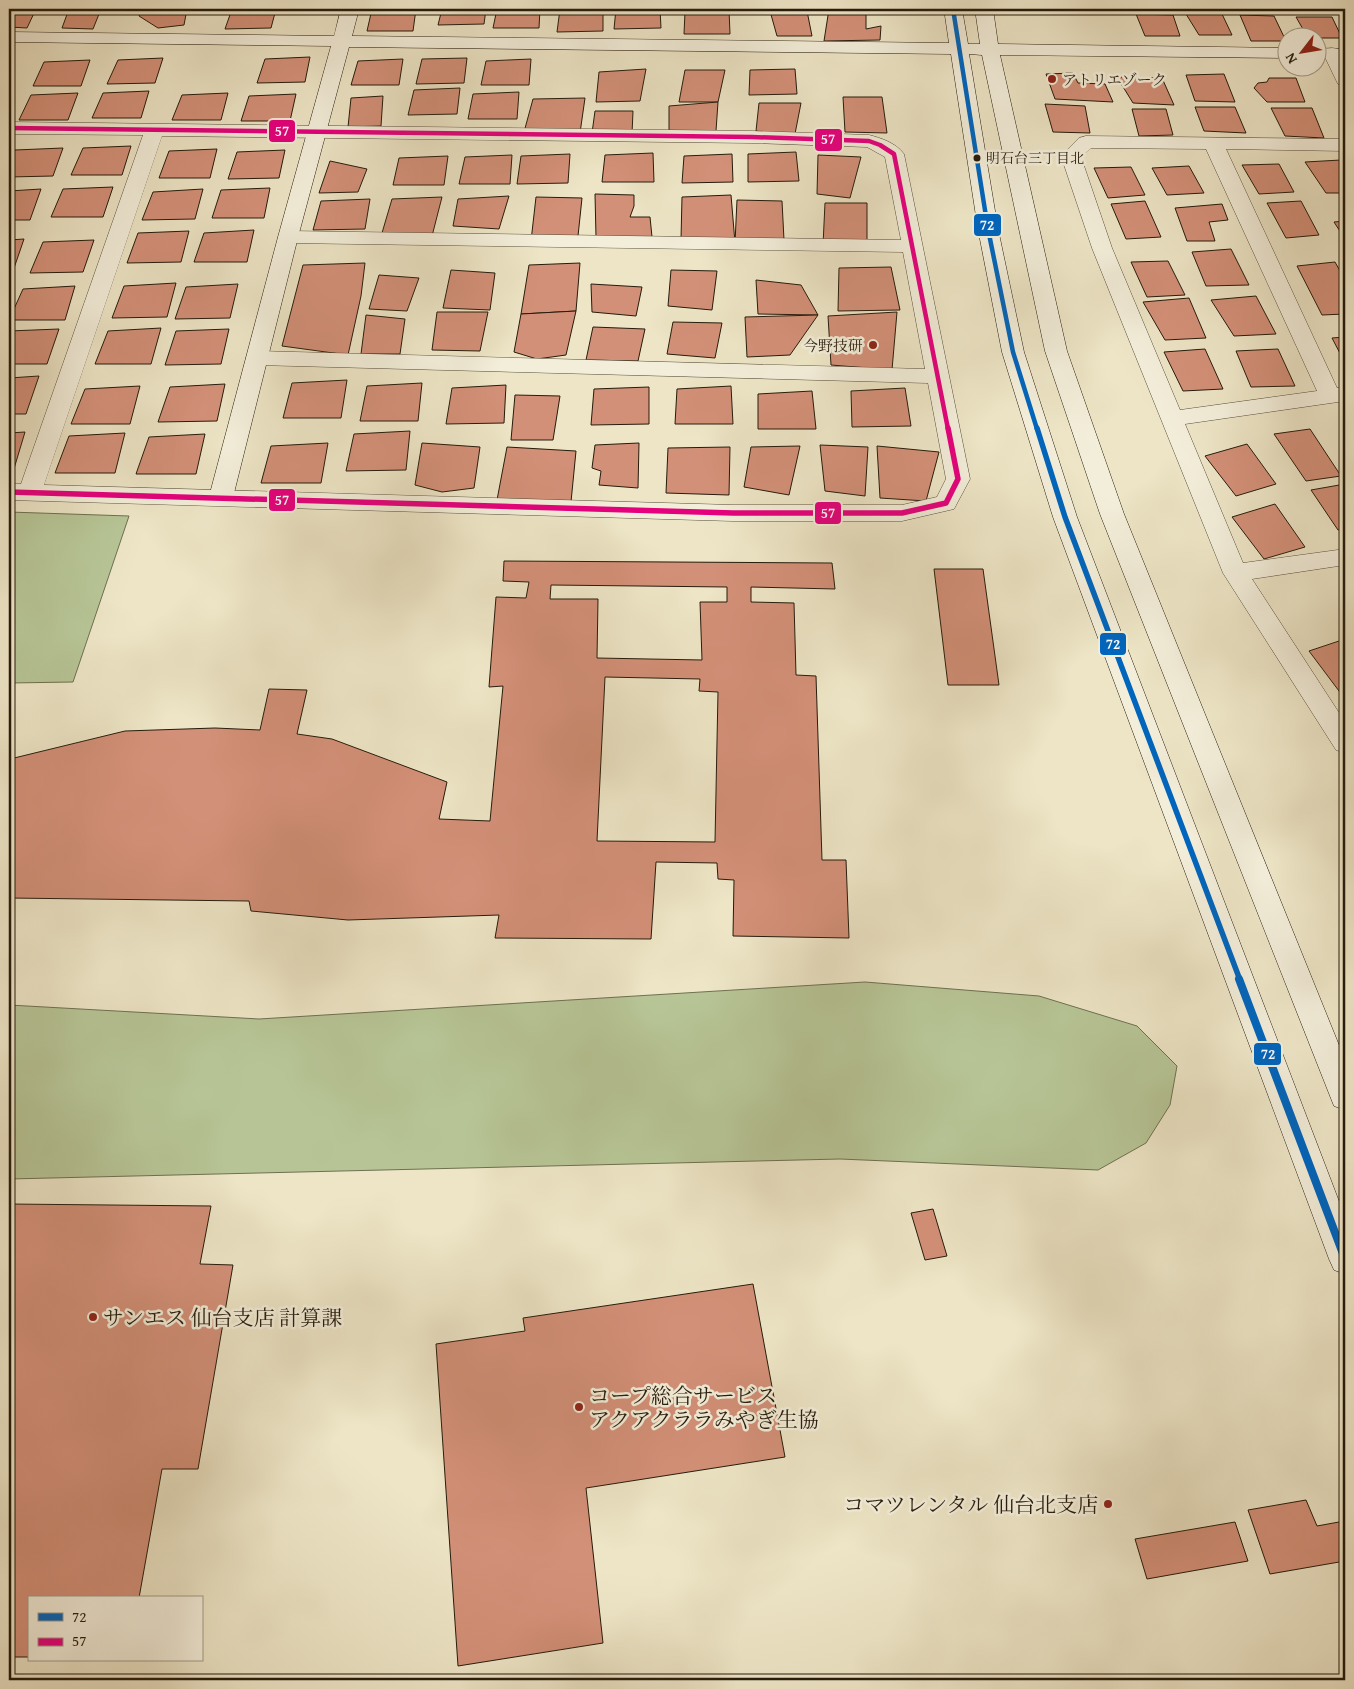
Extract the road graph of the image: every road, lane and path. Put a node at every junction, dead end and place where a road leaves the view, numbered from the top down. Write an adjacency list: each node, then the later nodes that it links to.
1 (350, 9): 5 (street)
2 (953, 9): 6 (street)
3 (984, 9): 7 (street)
4 (9, 37): 5 (street)
5 (340, 42): 6 (street); 13 (street)
6 (959, 50): 7 (street); 28 (street)
7 (990, 50): 8 (street); 27 (street)
8 (1276, 53)
9 (1331, 53): 10 (street)
10 (1345, 80)
11 (9, 128): 12 (street)
12 (155, 129): 13 (street); 22 (street)
13 (316, 133): 16 (street); 17 (street)
14 (1213, 143): 15 (street); 20 (street); 21 (street)
15 (1345, 145)
16 (288, 237): 17 (street); 18 (street)
17 (912, 246): 19 (street)
18 (257, 358): 19 (street); 23 (street)
19 (936, 376): 23 (street)
20 (1338, 395): 21 (street)
21 (1172, 419): 25 (street)
22 (19, 492): 23 (street)
23 (221, 497)
24 (1345, 557): 25 (street)
25 (1235, 573): 26 (street)
26 (1345, 743)
27 (1345, 1096)
28 (1345, 1259)

